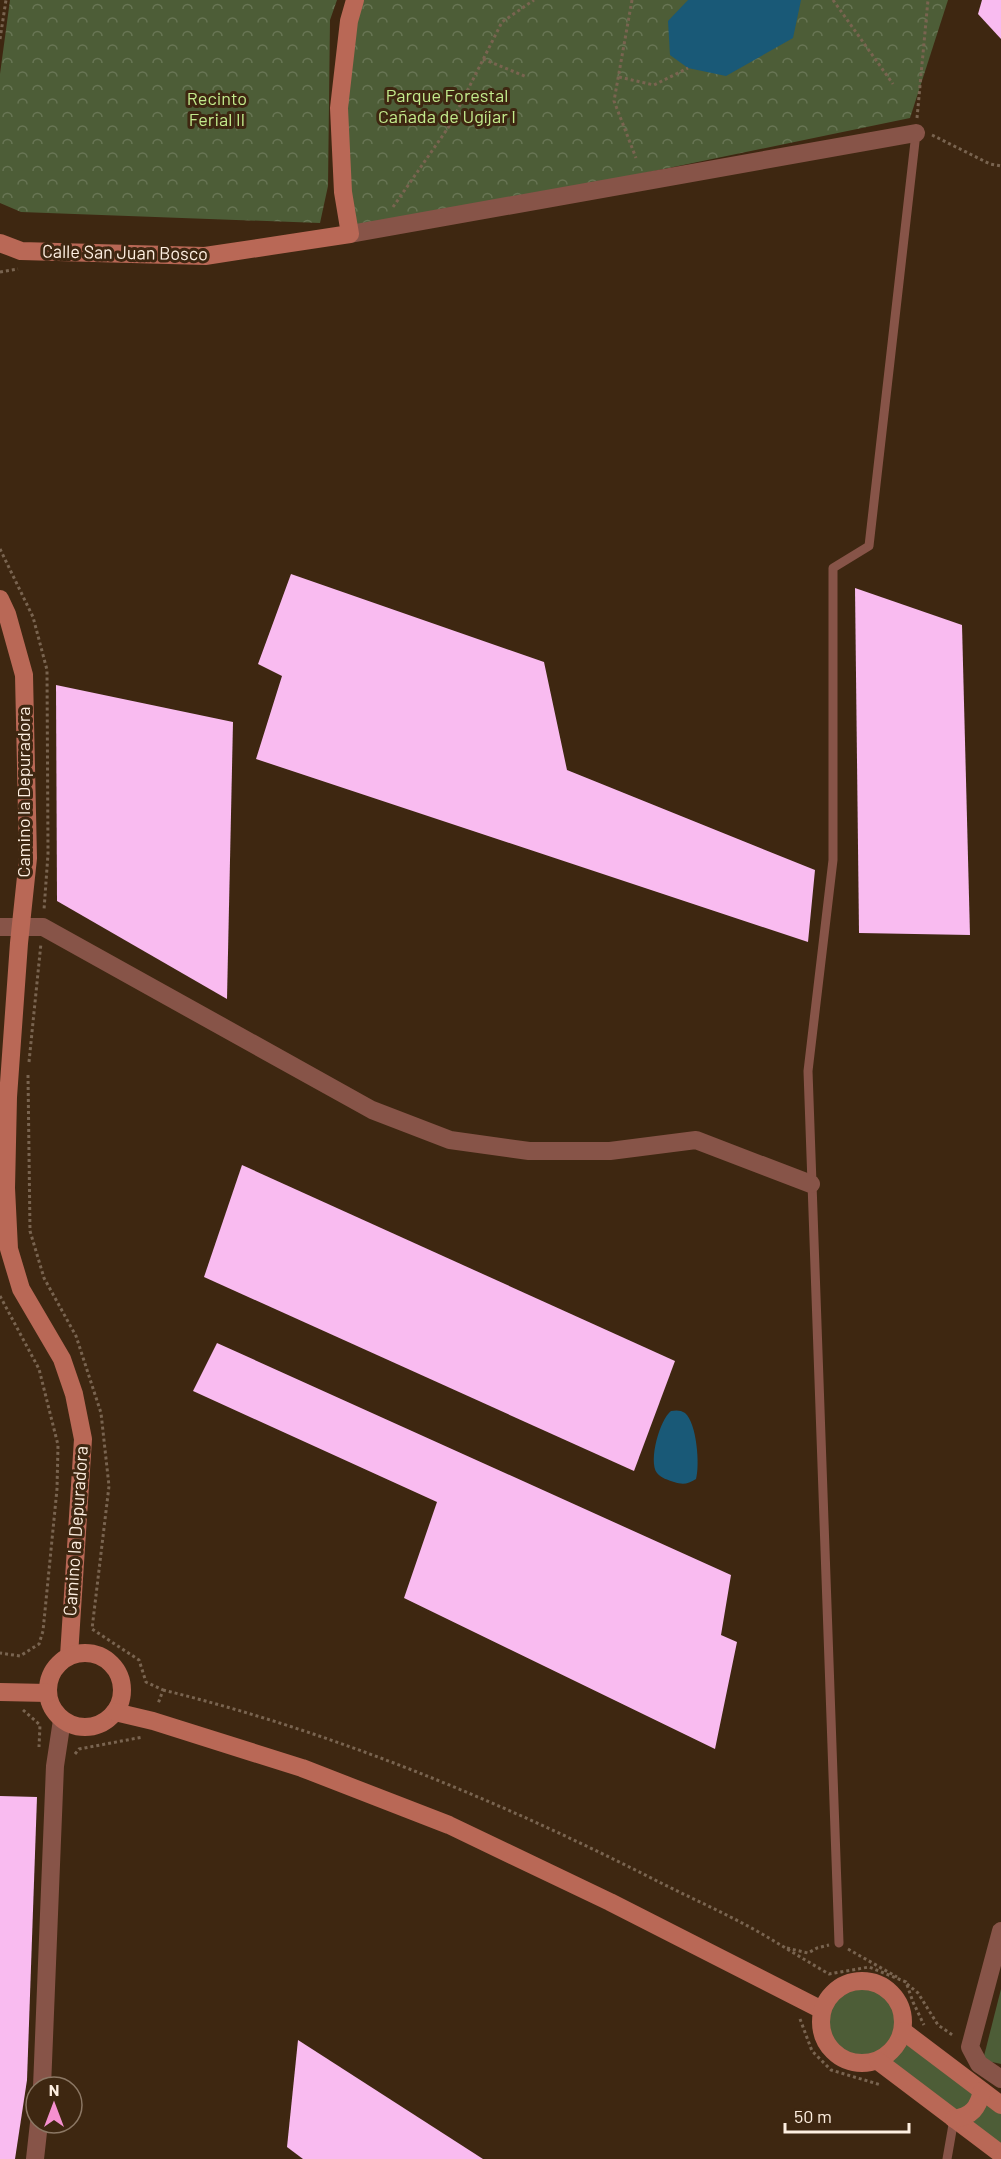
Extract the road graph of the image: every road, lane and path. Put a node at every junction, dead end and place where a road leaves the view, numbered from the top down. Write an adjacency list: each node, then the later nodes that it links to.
1 (6, 0): 7 (path)
2 (356, 0): 17 (street)
3 (534, 0): 8 (path)
4 (632, 0): 11 (path)
5 (833, 0): 12 (path)
6 (928, 0): 13 (path)
7 (0, 39)
8 (483, 59): 10 (path); 16 (path)
9 (688, 68): 11 (path)
10 (527, 77)
11 (618, 77): 14 (path)
12 (893, 84)
13 (916, 133): 15 (path); 17 (street); 26 (lane)
14 (636, 158)
15 (1001, 166)
16 (393, 207)
17 (351, 234): 19 (street, Calle San Juan Bosco)
18 (0, 243): 19 (street, Calle San Juan Bosco)
19 (21, 251): 20 (street, Calle San Juan Bosco)
20 (0, 260)
21 (0, 549): 24 (path)
22 (0, 599): 25 (street, Camino la Depuradora)
23 (0, 927): 25 (street)
24 (43, 927): 25 (street); 26 (street); 30 (path)
25 (21, 928): 29 (street, Camino la Depuradora)
26 (811, 1184): 39 (lane)
27 (0, 1296): 28 (path)
28 (0, 1653)
29 (69, 1656): 32 (street); 34 (street)
30 (163, 1689): 36 (path); 40 (path)
31 (0, 1692): 32 (street)
32 (48, 1693): 35 (street)
33 (22, 1710): 37 (path)
34 (115, 1712): 35 (street); 36 (street)
35 (62, 1720): 37 (street)
36 (153, 1721): 37 (path); 42 (street)
37 (56, 1758): 48 (street)
38 (1001, 1931): 46 (street)
39 (838, 1943): 40 (path); 41 (path)
40 (782, 1947): 41 (path)
41 (906, 1982): 44 (path); 46 (path)
42 (822, 2010): 45 (street); 47 (street)
43 (790, 2014): 50 (path)
44 (925, 2026)
45 (903, 2031): 47 (street); 51 (street)
46 (970, 2047): 49 (street)
47 (878, 2061): 53 (street)
48 (43, 2075)
49 (1001, 2079)
50 (887, 2087)
51 (982, 2091): 52 (street); 53 (street)
52 (1001, 2105)
53 (954, 2119): 55 (street); 57 (lane)
54 (38, 2135): 56 (street)
55 (1001, 2154)
56 (35, 2159)
57 (947, 2159)

